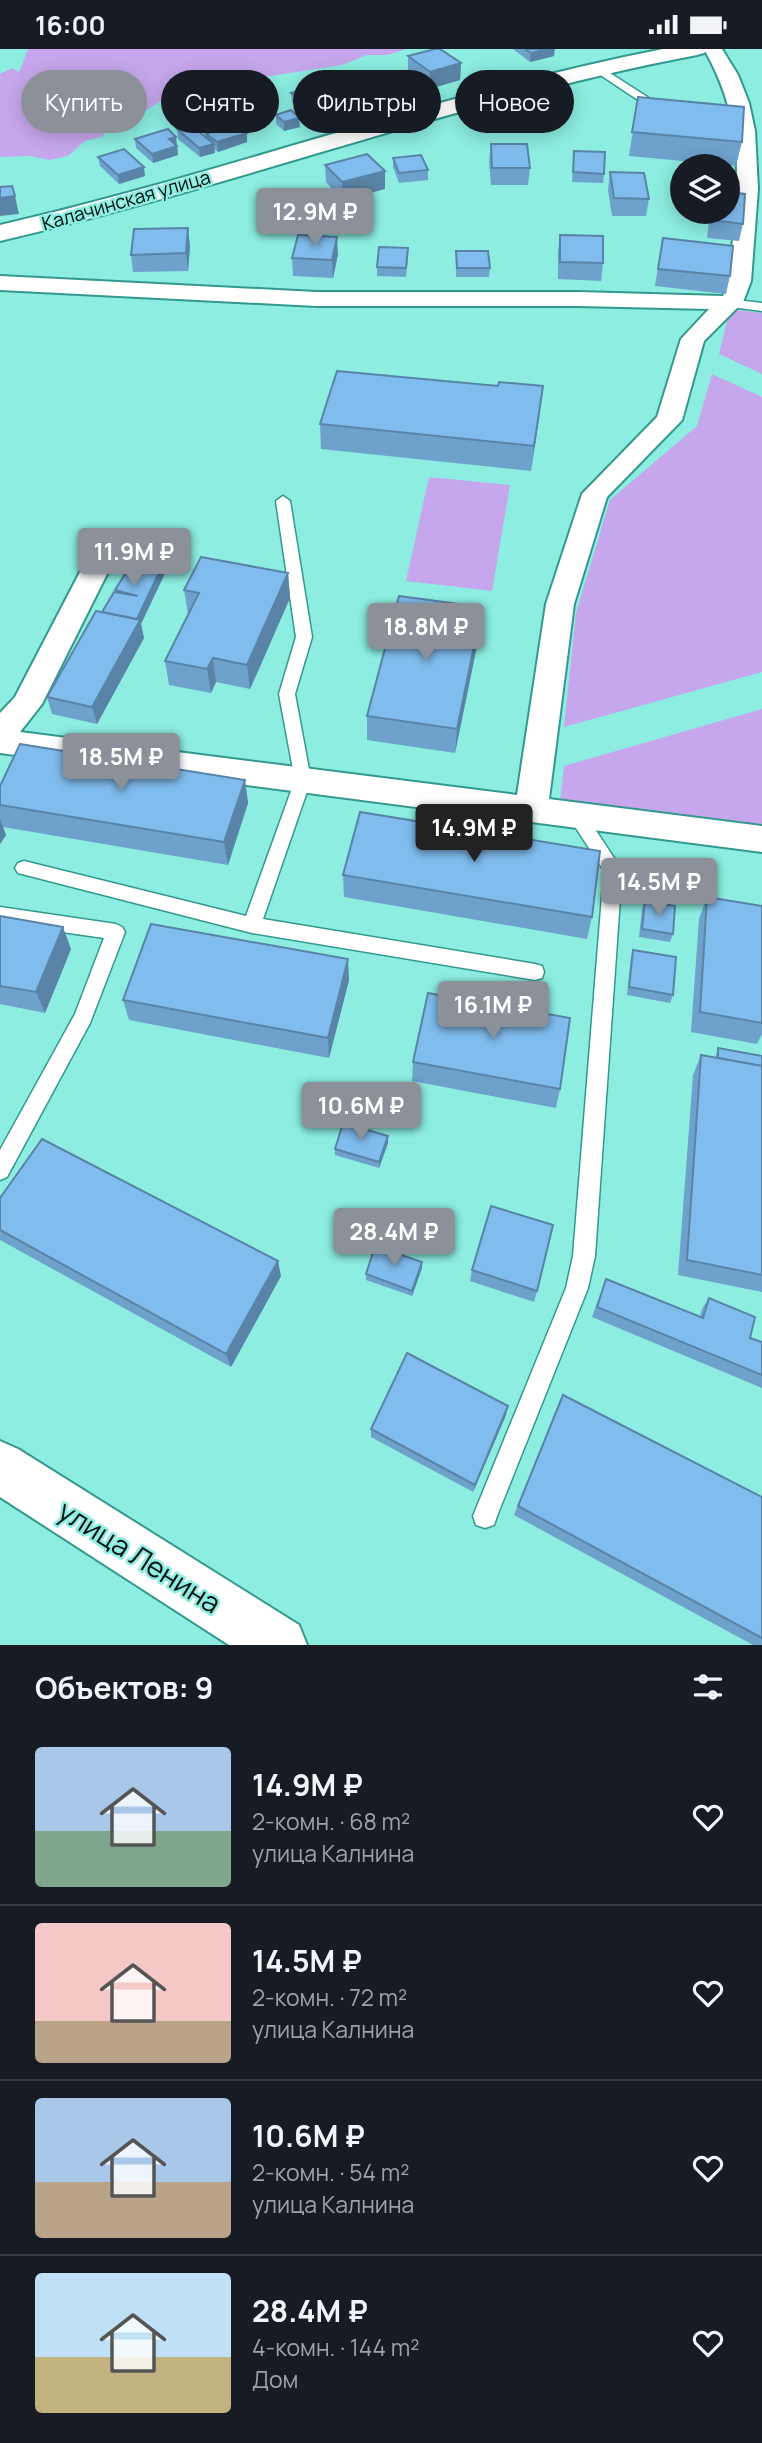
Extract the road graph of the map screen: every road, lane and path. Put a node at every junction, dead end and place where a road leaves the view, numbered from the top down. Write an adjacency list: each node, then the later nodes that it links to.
1 (697, 49): 3 (main road, Калачинская улица)
2 (713, 49): 7 (street)
3 (596, 68): 4 (lane); 5 (main road, Калачинская улица)
4 (671, 108)
5 (0, 233)
6 (0, 283): 7 (street)
7 (728, 303): 8 (lane); 14 (street)
8 (762, 307)
9 (283, 501): 13 (lane)
10 (102, 556): 11 (street)
11 (0, 733)
12 (0, 741): 13 (street)
13 (303, 780): 14 (street); 19 (lane)
14 (531, 810): 15 (street)
15 (577, 815): 16 (street); 23 (lane)
16 (762, 839)
17 (24, 868): 19 (lane)
18 (0, 915): 21 (lane)
19 (252, 925): 20 (lane)
20 (535, 972)
21 (0, 1170)
22 (0, 1467): 24 (main road, улица Ленина)
23 (485, 1516)
24 (279, 1645)

